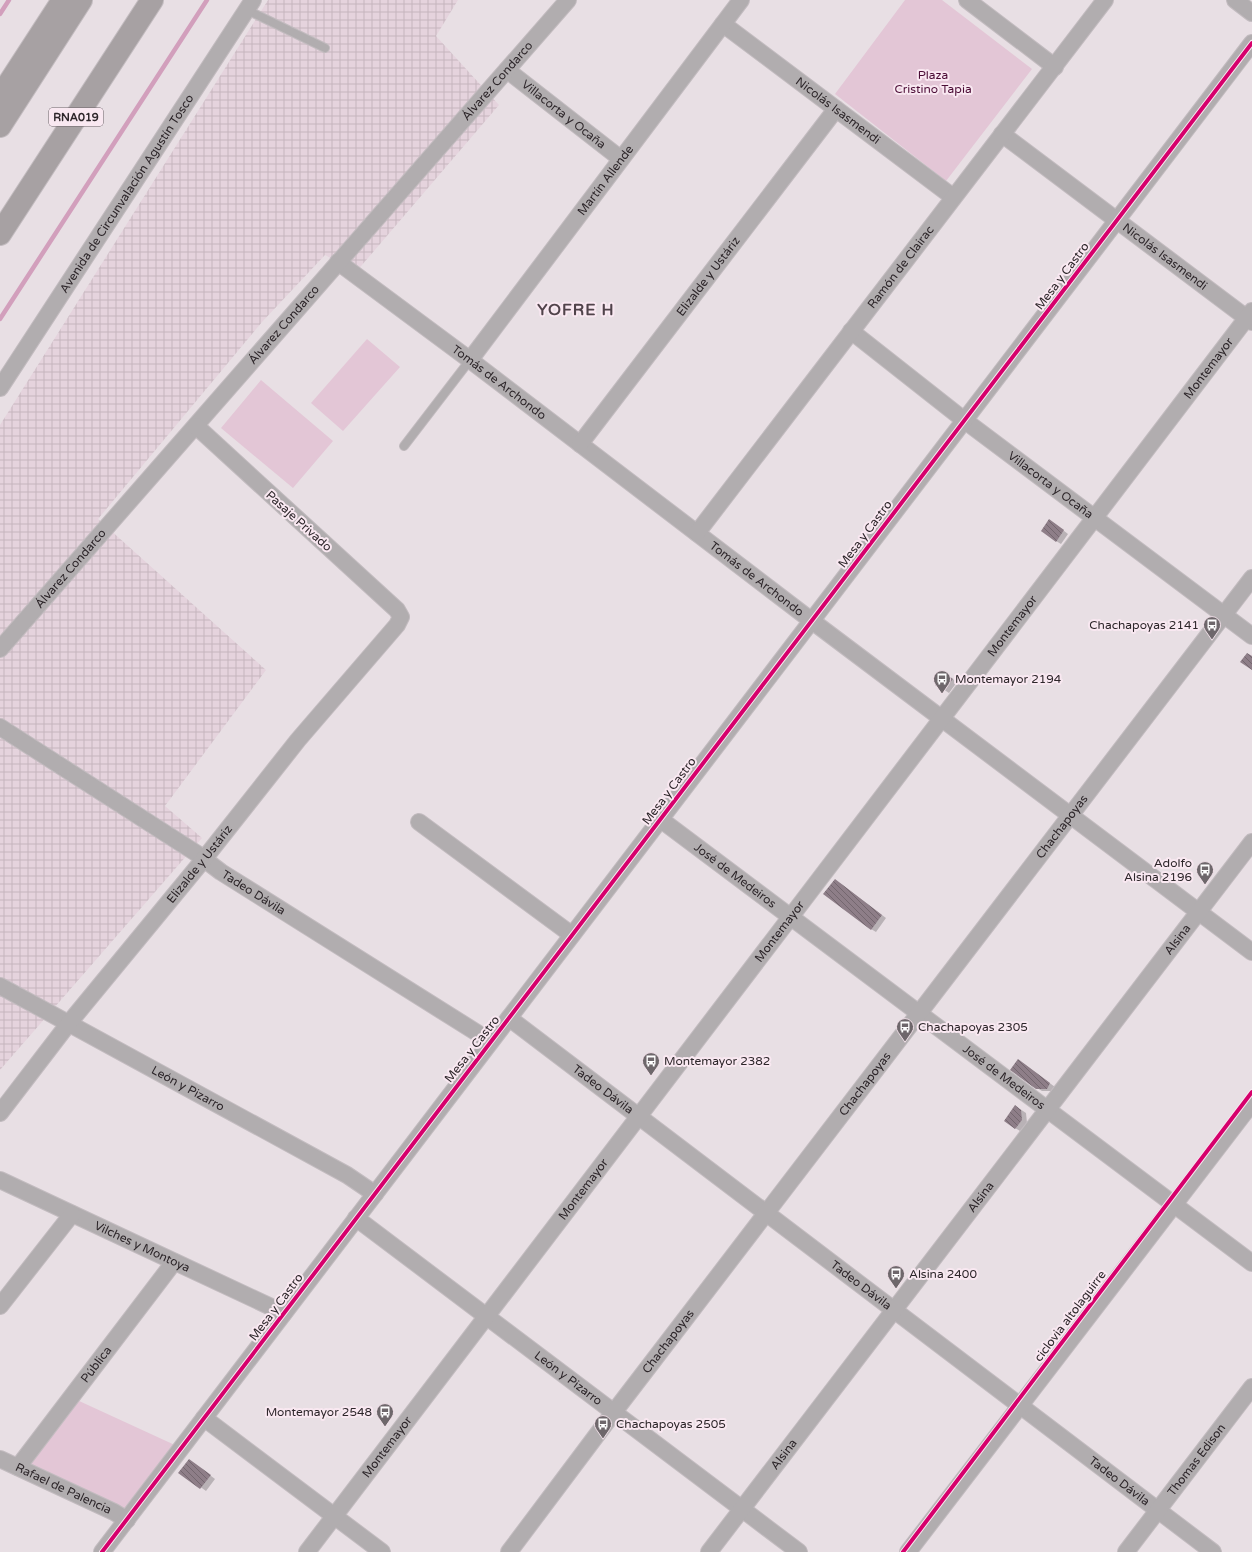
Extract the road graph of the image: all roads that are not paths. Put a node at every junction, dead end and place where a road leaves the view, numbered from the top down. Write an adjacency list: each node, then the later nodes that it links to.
1 (63, 0): 18 (highway)
2 (81, 0): 20 (highway)
3 (152, 0): 12 (highway, RNA019)
4 (158, 0): 12 (highway)
5 (568, 0): 17 (street, Álvarez Condarco)
6 (741, 0): 13 (street, Martín Allende)
7 (967, 0): 16 (street)
8 (1105, 0): 16 (street, Ramón de Clairac)
9 (1235, 0): 11 (street)
10 (250, 5): 15 (lane); 30 (street, Avenida de Circunvalación Agustín Tosco)
11 (1252, 13)
12 (140, 19): 25 (highway, RNA019)
13 (723, 24): 19 (street, Nicolás Isasmendi); 22 (street, Martín Allende)
14 (1252, 43): 24 (street, Mesa y Castro)
15 (325, 48)
16 (1054, 66): 21 (street, Ramón de Clairac)
17 (507, 70): 22 (street, Villacorta y Ocaña); 26 (street, Álvarez Condarco)
18 (0, 97)
19 (836, 109): 23 (street, Nicolás Isasmendi); 33 (street, Elizalde y Ustáriz)
20 (0, 126)
21 (1002, 134): 23 (street, Ramón de Clairac); 24 (street, Nicolás Isasmendi)
22 (621, 159): 29 (street, Martín Allende)
23 (953, 197): 28 (street, Ramón de Clairac)
24 (1117, 220): 27 (street, Nicolás Isasmendi); 31 (street, Mesa y Castro)
25 (0, 234)
26 (338, 262): 29 (street, Tomás de Archondo); 32 (street, Álvarez Condarco)
27 (1250, 317): 35 (street, Montemayor)
28 (851, 331): 31 (street, Villacorta y Ocaña); 36 (street, Ramón de Clairac)
29 (470, 360): 33 (street, Tomás de Archondo); 34 (lane)
30 (0, 388)
31 (964, 420): 35 (street, Villacorta y Ocaña); 40 (street, Mesa y Castro)
32 (196, 426): 39 (street, Pasaje Privado); 42 (street, Álvarez Condarco)
33 (580, 444): 36 (street, Tomás de Archondo)
34 (404, 446)
35 (1094, 518): 38 (street, Villacorta y Ocaña); 43 (street, Montemayor)
36 (697, 533): 40 (street, Tomás de Archondo)
37 (1252, 578): 38 (street, Chachapoyas)
38 (1224, 615): 41 (street, Villacorta y Ocaña); 45 (street, Chachapoyas)
39 (401, 617): 49 (street, Elizalde y Ustáriz)
40 (812, 621): 43 (street, Tomás de Archondo); 46 (street, Mesa y Castro)
41 (1252, 636)
42 (0, 649)
43 (941, 718): 45 (street, Tomás de Archondo); 51 (street, Montemayor)
44 (0, 727): 49 (street, Tadeo Dávila)
45 (1071, 816): 50 (street, Tomás de Archondo); 55 (street, Chachapoyas)
46 (660, 819): 51 (street, José de Medeiros); 52 (street, Mesa y Castro)
47 (420, 822): 52 (street)
48 (1252, 842): 50 (street, Alsina)
49 (204, 859): 57 (street, Elizalde y Ustáriz); 58 (street, Tadeo Dávila)
50 (1198, 912): 53 (street, Tomás de Archondo); 60 (street, Alsina)
51 (789, 917): 55 (street, José de Medeiros); 62 (street, Montemayor)
52 (572, 935): 56 (street, Mesa y Castro)
53 (1252, 952)
54 (0, 986): 57 (street, León y Pizarro)
55 (920, 1014): 60 (street, José de Medeiros); 67 (street, Chachapoyas)
56 (509, 1018): 58 (street, Mesa y Castro); 62 (street, Tadeo Dávila)
57 (69, 1023): 61 (street, Elizalde y Ustáriz); 64 (street, León y Pizarro)
58 (490, 1042): 64 (street, Mesa y Castro)
59 (1252, 1103): 65 (street)
60 (1048, 1109): 65 (street, José de Medeiros); 72 (street, Alsina)
61 (0, 1113)
62 (638, 1116): 67 (street, Tadeo Dávila); 74 (street, Montemayor)
63 (0, 1180): 66 (street, Vilches y Montoya)
64 (374, 1194): 68 (street, Mesa y Castro)
65 (1174, 1204): 70 (street, José de Medeiros); 76 (street)
66 (72, 1214): 69 (street, Vilches y Montoya); 71 (street)
67 (766, 1214): 72 (street, Tadeo Dávila); 77 (street, Chachapoyas)
68 (356, 1218): 73 (street, Mesa y Castro); 74 (street, León y Pizarro)
69 (174, 1262): 73 (street, Vilches y Montoya); 80 (street, Pública)
70 (1252, 1263)
71 (0, 1306)
72 (894, 1310): 76 (street, Tadeo Dávila); 81 (street, Alsina)
73 (284, 1313): 78 (street, Mesa y Castro)
74 (487, 1316): 77 (street, León y Pizarro); 83 (street, Montemayor)
75 (1252, 1387): 82 (street, Thomas Edison)
76 (1021, 1405): 82 (street, Tadeo Dávila); 91 (street)
77 (614, 1412): 81 (street, León y Pizarro); 88 (street, Chachapoyas)
78 (204, 1418): 83 (street); 84 (street, Mesa y Castro)
79 (0, 1459): 80 (street, Rafael de Palencia)
80 (18, 1467): 84 (street, Rafael de Palencia)
81 (742, 1509): 89 (street, Alsina); 90 (street, León y Pizarro)
82 (1157, 1511): 92 (street, Thomas Edison); 93 (street, Tadeo Dávila)
83 (334, 1516): 86 (street, Montemayor); 87 (street)
84 (127, 1520): 85 (street, Mesa y Castro)
85 (102, 1552)
86 (307, 1552)
87 (382, 1552)
88 (509, 1552)
89 (709, 1552)
90 (799, 1552)
91 (908, 1552)
92 (1126, 1552)
93 (1213, 1552)

